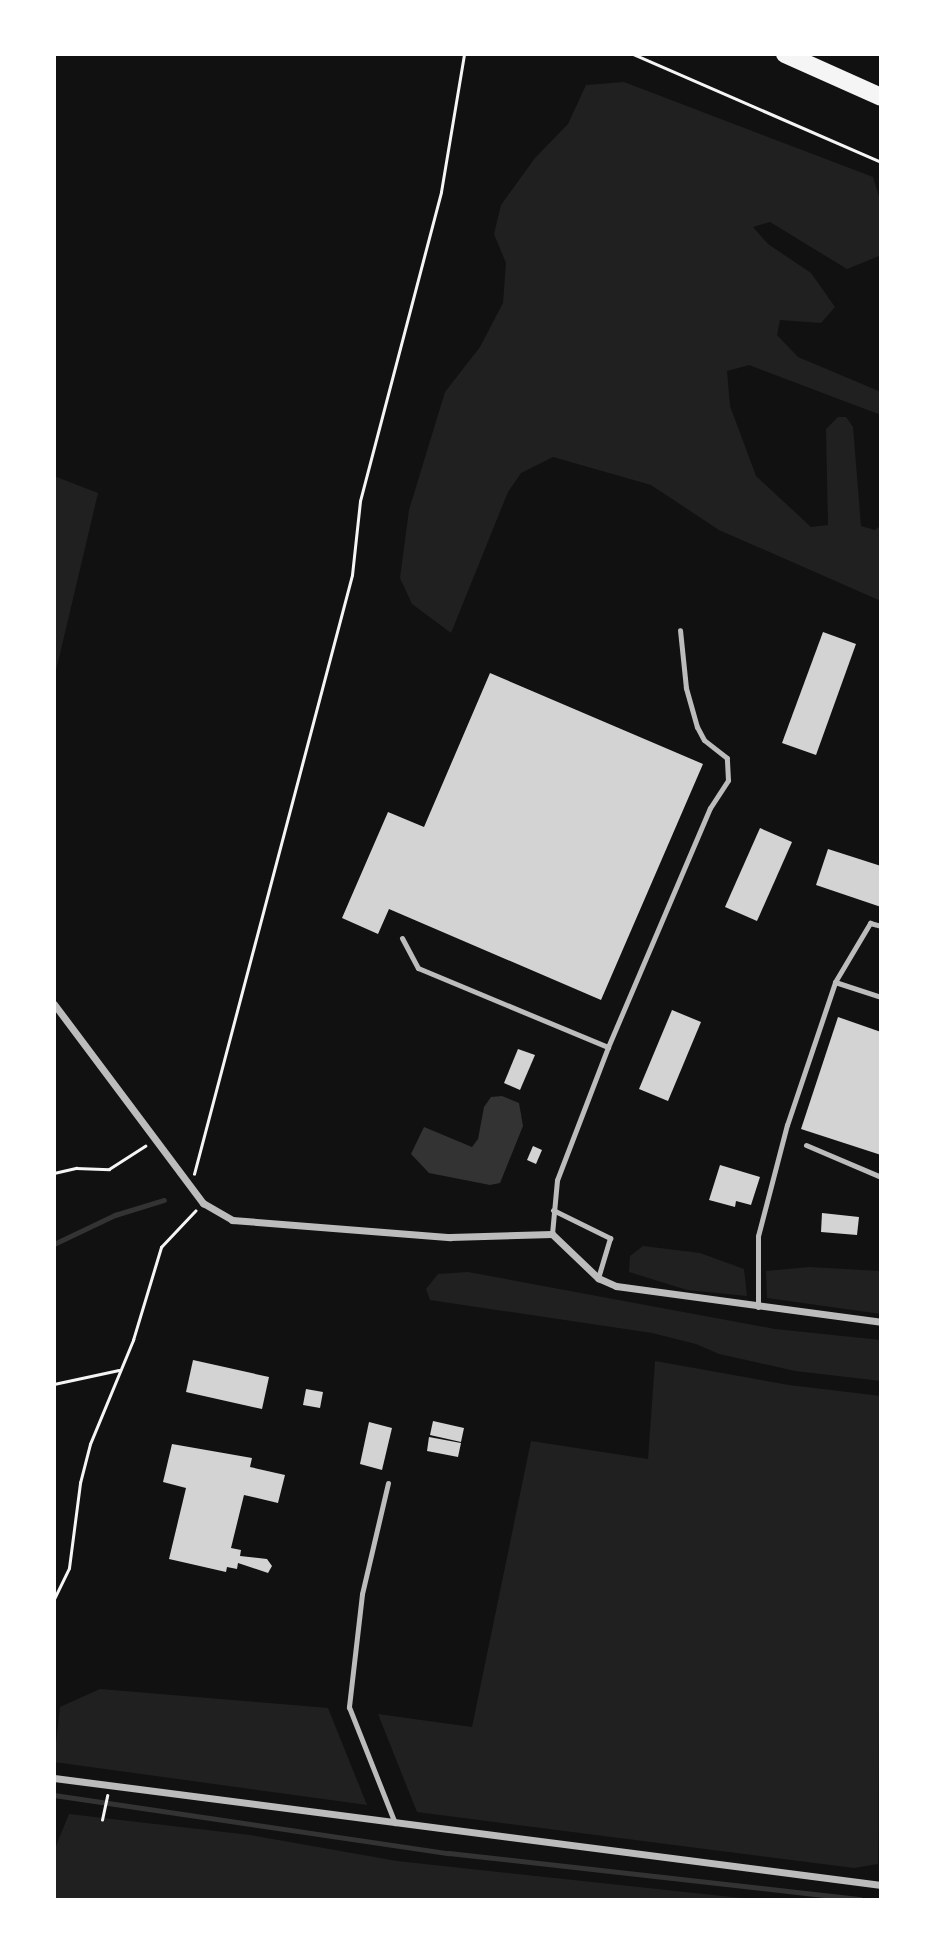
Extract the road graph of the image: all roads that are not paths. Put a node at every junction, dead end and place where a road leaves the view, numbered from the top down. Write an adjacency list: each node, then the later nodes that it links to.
1 (785, 54): 2 (highway)
2 (881, 97)
3 (680, 630): 9 (lane)
4 (881, 926): 6 (lane)
5 (402, 938): 9 (lane)
6 (835, 982): 7 (lane); 15 (lane)
7 (881, 997)
8 (54, 1004): 13 (street)
9 (608, 1047): 12 (lane)
10 (806, 1145): 11 (lane)
11 (881, 1177)
12 (553, 1210): 13 (lane); 14 (lane)
13 (552, 1234): 14 (street)
14 (598, 1278): 15 (street)
15 (758, 1307): 16 (street)
16 (881, 1322)
17 (388, 1483): 19 (lane)
18 (54, 1778): 19 (street)
19 (395, 1823): 20 (street)
20 (881, 1885)

